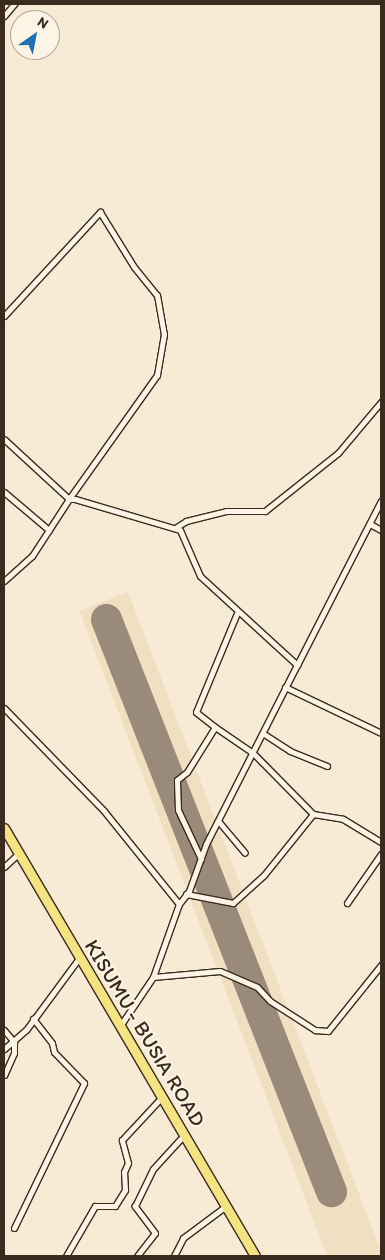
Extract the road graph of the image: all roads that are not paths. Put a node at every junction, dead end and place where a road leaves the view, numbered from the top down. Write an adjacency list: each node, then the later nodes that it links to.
1 (14, 4): 2 (street)
2 (4, 16)
3 (4, 315): 7 (street)
4 (381, 402): 10 (street)
5 (4, 439): 7 (street)
6 (4, 492): 11 (street)
7 (69, 499): 10 (street); 11 (street)
8 (381, 501): 9 (street)
9 (370, 524): 12 (street); 15 (street)
10 (175, 528): 14 (street)
11 (49, 530): 13 (street)
12 (381, 530)
13 (4, 581)
14 (237, 613): 15 (street); 18 (street)
15 (297, 665): 16 (street)
16 (286, 687): 19 (street); 20 (street)
17 (4, 708): 34 (street)
18 (215, 727): 21 (street); 30 (street)
19 (381, 733)
20 (264, 734): 21 (street); 22 (street)
21 (253, 753): 23 (street); 24 (street)
22 (327, 766)
23 (313, 814): 26 (street); 32 (street)
24 (219, 822): 27 (street); 30 (street)
25 (4, 828): 28 (highway, KISUMU - BUSIA ROAD)
26 (381, 842)
27 (245, 852)
28 (19, 853): 31 (street); 35 (highway, KISUMU - BUSIA ROAD)
29 (381, 854): 33 (street)
30 (201, 859): 32 (street)
31 (4, 867)
32 (186, 894): 34 (street)
33 (347, 903)
34 (179, 904): 37 (street)
35 (79, 958): 38 (street); 39 (highway, KISUMU - BUSIA ROAD)
36 (381, 965): 37 (street)
37 (153, 977): 39 (street)
38 (33, 1019): 41 (street); 47 (street)
39 (120, 1026): 44 (highway, KISUMU - BUSIA ROAD)
40 (4, 1030): 41 (street)
41 (14, 1042): 42 (street); 43 (street)
42 (4, 1049)
43 (4, 1076)
44 (162, 1096): 45 (highway, KISUMU - BUSIA ROAD); 48 (street)
45 (185, 1135): 46 (highway, KISUMU - BUSIA ROAD); 49 (street)
46 (226, 1206): 50 (street); 51 (highway, KISUMU - BUSIA ROAD)
47 (14, 1228)
48 (66, 1256)
49 (137, 1256)
50 (174, 1256)
51 (255, 1256)

